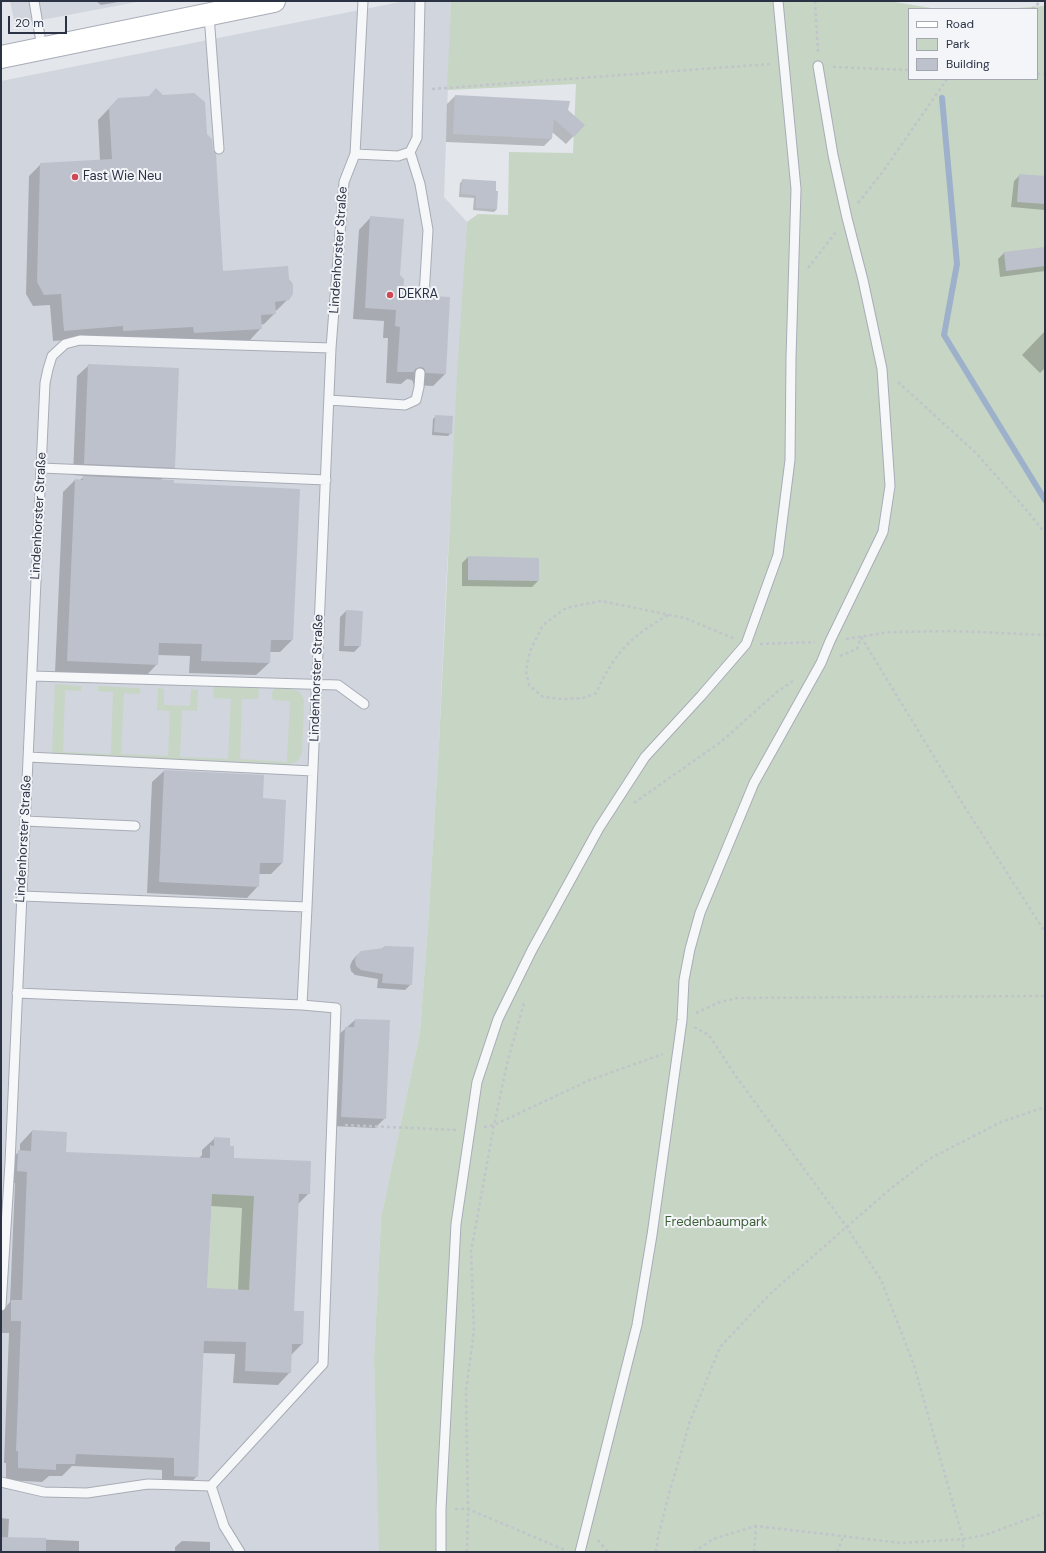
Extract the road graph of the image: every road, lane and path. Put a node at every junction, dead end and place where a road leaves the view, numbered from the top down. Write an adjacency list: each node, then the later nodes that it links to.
1 (34, 1): 10 (lane)
2 (362, 1): 19 (lane, Lindenhorster Straße)
3 (420, 1): 16 (lane)
4 (778, 1): 12 (lane)
5 (815, 1): 13 (path)
6 (1041, 1): 8 (path)
7 (262, 2): 9 (street)
8 (1033, 8)
9 (209, 15): 10 (street); 17 (lane)
10 (42, 48): 11 (street)
11 (1, 57)
12 (784, 66): 16 (path); 21 (lane)
13 (818, 66): 14 (path); 20 (lane)
14 (908, 70)
15 (946, 80): 20 (path)
16 (418, 90): 18 (lane)
17 (219, 149)
18 (410, 152): 19 (lane); 22 (lane)
19 (355, 154): 23 (lane, Lindenhorster Straße)
20 (847, 218): 21 (path); 24 (lane)
21 (793, 287): 34 (lane)
22 (424, 296)
23 (331, 348): 26 (lane, Lindenhorster Straße); 27 (lane, Lindenhorster Straße)
24 (882, 369): 29 (path); 33 (lane)
25 (420, 373): 26 (lane)
26 (329, 400): 28 (lane, Lindenhorster Straße)
27 (40, 468): 28 (lane); 36 (lane, Lindenhorster Straße)
28 (326, 480): 37 (lane, Lindenhorster Straße)
29 (1045, 533)
30 (668, 615): 30 (path); 34 (path)
31 (1045, 635): 32 (path)
32 (861, 637): 33 (path); 35 (path); 46 (path)
33 (830, 641): 34 (path); 35 (lane)
34 (746, 644): 56 (lane)
35 (821, 663): 41 (path); 51 (lane)
36 (32, 676): 37 (lane); 39 (lane, Lindenhorster Straße)
37 (317, 683): 38 (lane); 40 (lane, Lindenhorster Straße)
38 (364, 704)
39 (28, 757): 40 (lane); 42 (lane, Lindenhorster Straße)
40 (313, 771): 45 (lane, Lindenhorster Straße)
41 (629, 807)
42 (25, 821): 43 (lane); 44 (lane, Lindenhorster Straße)
43 (135, 826)
44 (22, 896): 45 (lane); 47 (lane, Lindenhorster Straße)
45 (307, 907): 50 (lane, Lindenhorster Straße)
46 (1045, 932)
47 (17, 993): 50 (lane); 58 (lane, Lindenhorster Straße)
48 (1045, 996): 51 (path)
49 (524, 1001): 55 (path)
50 (302, 1005): 54 (lane)
51 (682, 1020): 52 (lane); 57 (path)
52 (678, 1049): 55 (path); 72 (lane)
53 (1045, 1107): 57 (path)
54 (332, 1125): 56 (path); 60 (lane)
55 (494, 1125): 56 (path); 62 (path)
56 (469, 1130): 61 (lane)
57 (846, 1226): 66 (path); 73 (path)
58 (1, 1306)
59 (1, 1482): 60 (lane)
60 (211, 1486): 68 (lane)
61 (441, 1509): 62 (path); 69 (lane)
62 (468, 1509): 70 (path); 71 (path)
63 (1045, 1513): 66 (path)
64 (756, 1526): 65 (path); 67 (path); 74 (path)
65 (843, 1537): 66 (path); 76 (path)
66 (963, 1539): 77 (path)
67 (754, 1551): 75 (path)
68 (240, 1552)
69 (441, 1552)
70 (466, 1552)
71 (570, 1552)
72 (580, 1552)
73 (656, 1552)
74 (694, 1552)
75 (761, 1552)
76 (837, 1552)
77 (963, 1552)

